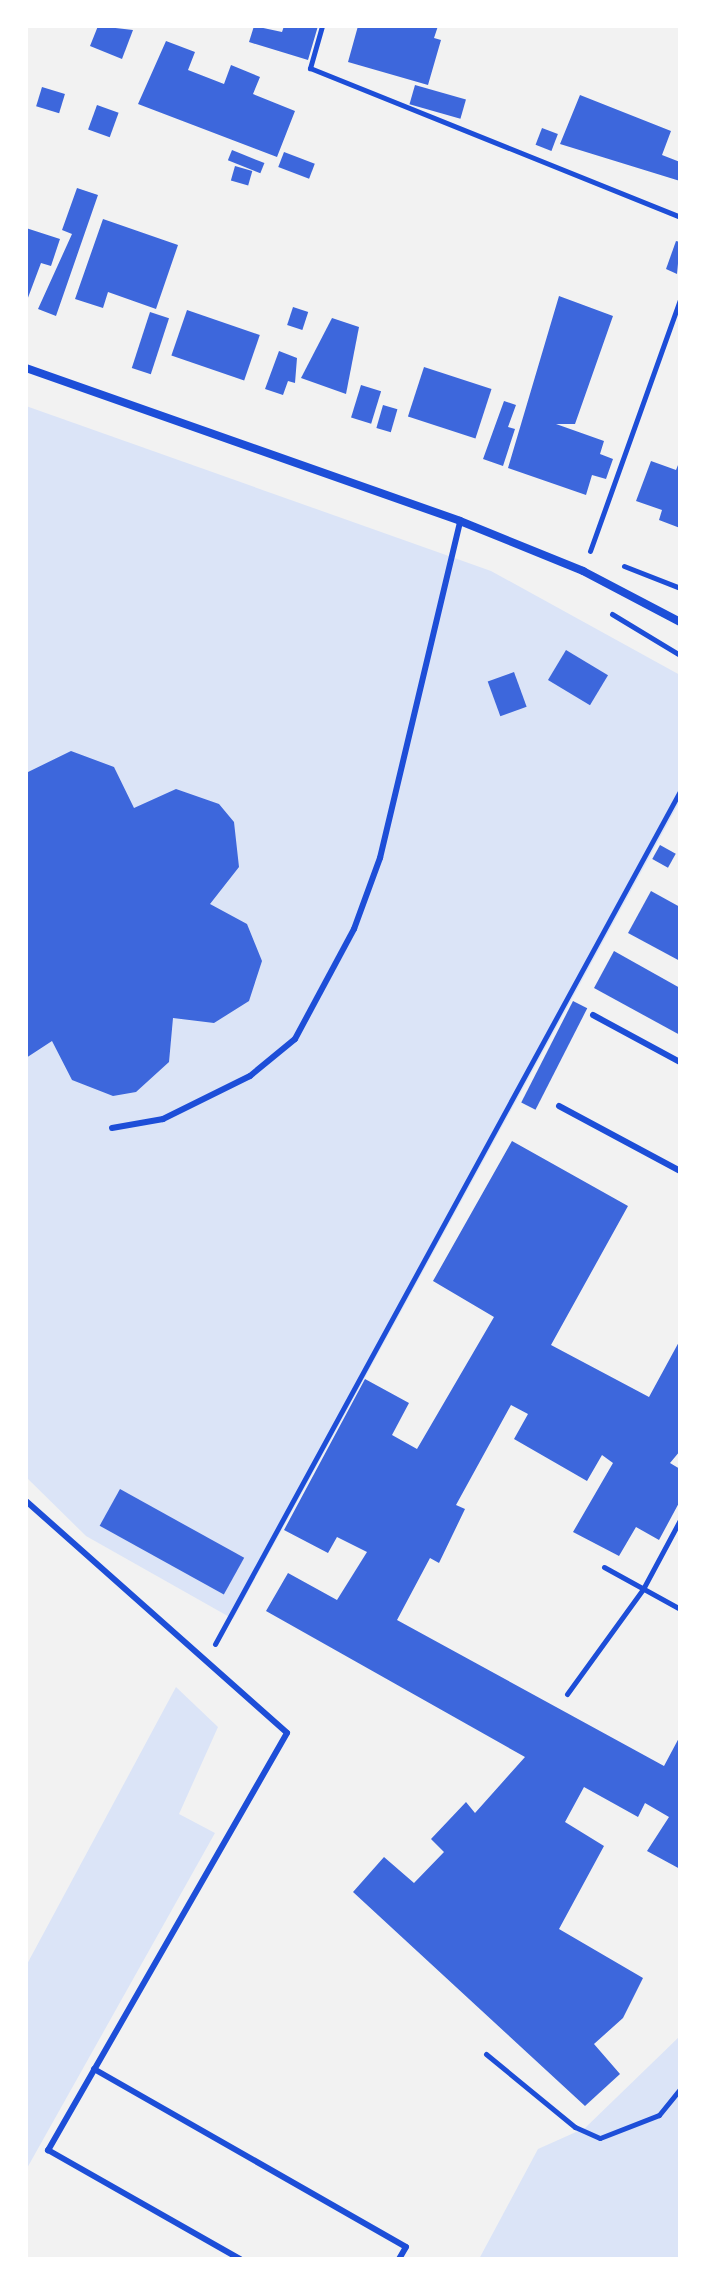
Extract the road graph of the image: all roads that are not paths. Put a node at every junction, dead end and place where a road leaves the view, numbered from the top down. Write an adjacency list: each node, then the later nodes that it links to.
1 (26, 368): 2 (street)
2 (460, 521): 3 (street); 7 (lane)
3 (680, 622)
4 (593, 1015): 5 (lane)
5 (680, 1062)
6 (559, 1106): 8 (lane)
7 (112, 1128)
8 (680, 1171)
9 (26, 1501): 10 (lane)
10 (94, 2069): 11 (lane); 12 (lane)
11 (240, 2259)
12 (399, 2259)

